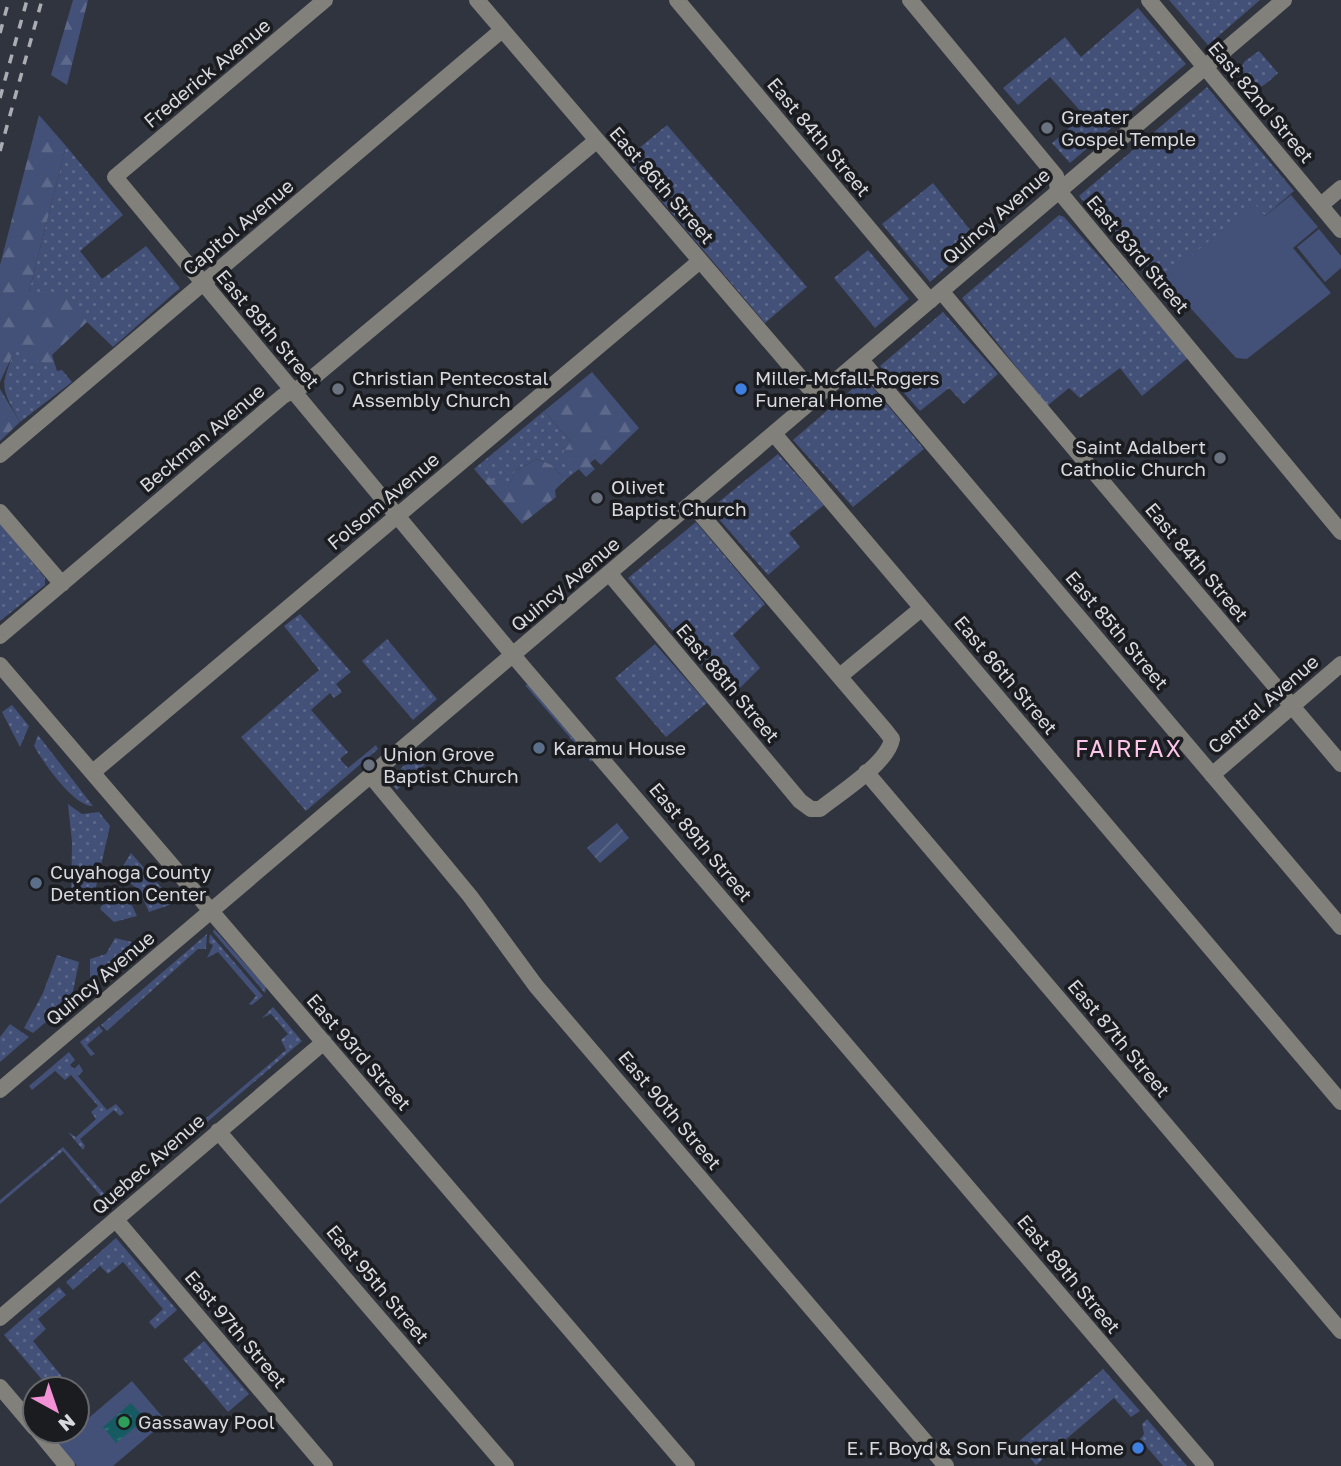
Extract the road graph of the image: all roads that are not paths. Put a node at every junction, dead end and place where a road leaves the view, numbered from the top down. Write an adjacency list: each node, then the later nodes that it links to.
1 (325, 0): 10 (street, Frederick Avenue)
2 (477, 0): 7 (street, East 86th Street)
3 (677, 0): 17 (street, East 84th Street)
4 (910, 0): 12 (street, East 83rd Street)
5 (1149, 0): 8 (street, East 82nd Street)
6 (1284, 0): 8 (street, Quincy Avenue)
7 (502, 30): 9 (street, East 86th Street); 16 (street, Capitol Avenue)
8 (1205, 68): 12 (street, Quincy Avenue); 13 (street, East 82nd Street)
9 (596, 141): 15 (street, East 86th Street); 19 (street, Beckman Avenue)
10 (115, 177): 16 (street, East 89th Street)
11 (1341, 188): 13 (street)
12 (1058, 190): 17 (street, Quincy Avenue); 26 (street, East 83rd Street)
13 (1321, 205): 14 (street, East 82nd Street)
14 (1341, 230)
15 (700, 261): 20 (street, East 86th Street); 25 (street, Folsom Avenue)
16 (202, 284): 19 (street, East 89th Street); 22 (street, Capitol Avenue)
17 (935, 296): 18 (street, Quincy Avenue); 35 (street, East 84th Street)
18 (861, 360): 20 (street, Quincy Avenue); 40 (street, East 85th Street)
19 (293, 391): 25 (street, East 89th Street); 28 (street, Beckman Avenue)
20 (817, 397): 21 (street, Quincy Avenue)
21 (775, 435): 23 (street, Quincy Avenue); 29 (street, East 86th Street)
22 (0, 455)
23 (692, 504): 27 (street, Quincy Avenue); 34 (street)
24 (0, 512): 28 (street)
25 (398, 515): 31 (street, East 89th Street); 37 (street, Folsom Avenue)
26 (1341, 532)
27 (610, 573): 31 (street, Quincy Avenue); 38 (street, East 88th Street)
28 (62, 584): 30 (street, Beckman Avenue)
29 (922, 608): 34 (street); 45 (street, East 86th Street)
30 (0, 636)
31 (513, 655): 39 (street, Quincy Avenue); 58 (street, East 89th Street)
32 (1341, 664): 35 (street, Central Avenue)
33 (0, 665): 37 (street, East 93rd Street)
34 (840, 676): 38 (street)
35 (1293, 707): 36 (street, East 84th Street); 40 (street, Central Avenue)
36 (1341, 764)
37 (93, 772): 41 (street, East 93rd Street)
38 (866, 772): 49 (street, East 87th Street)
39 (370, 775): 41 (street, Quincy Avenue); 57 (street, East 90th Street)
40 (1212, 775): 42 (street, East 85th Street)
41 (210, 911): 43 (street, East 93rd Street); 44 (street, Quincy Avenue)
42 (1341, 927)
43 (324, 1042): 46 (street, Quebec Avenue); 56 (street, East 93rd Street)
44 (0, 1090)
45 (1341, 1102)
46 (218, 1131): 47 (street, Quebec Avenue); 55 (street, East 95th Street)
47 (116, 1220): 48 (street, Quebec Avenue); 54 (street, East 97th Street)
48 (0, 1318)
49 (1341, 1331)
50 (0, 1387): 51 (street)
51 (21, 1412)
52 (50, 1445): 53 (street)
53 (68, 1466)
54 (325, 1466)
55 (506, 1466)
56 (687, 1466)
57 (946, 1466)
58 (1206, 1466)

